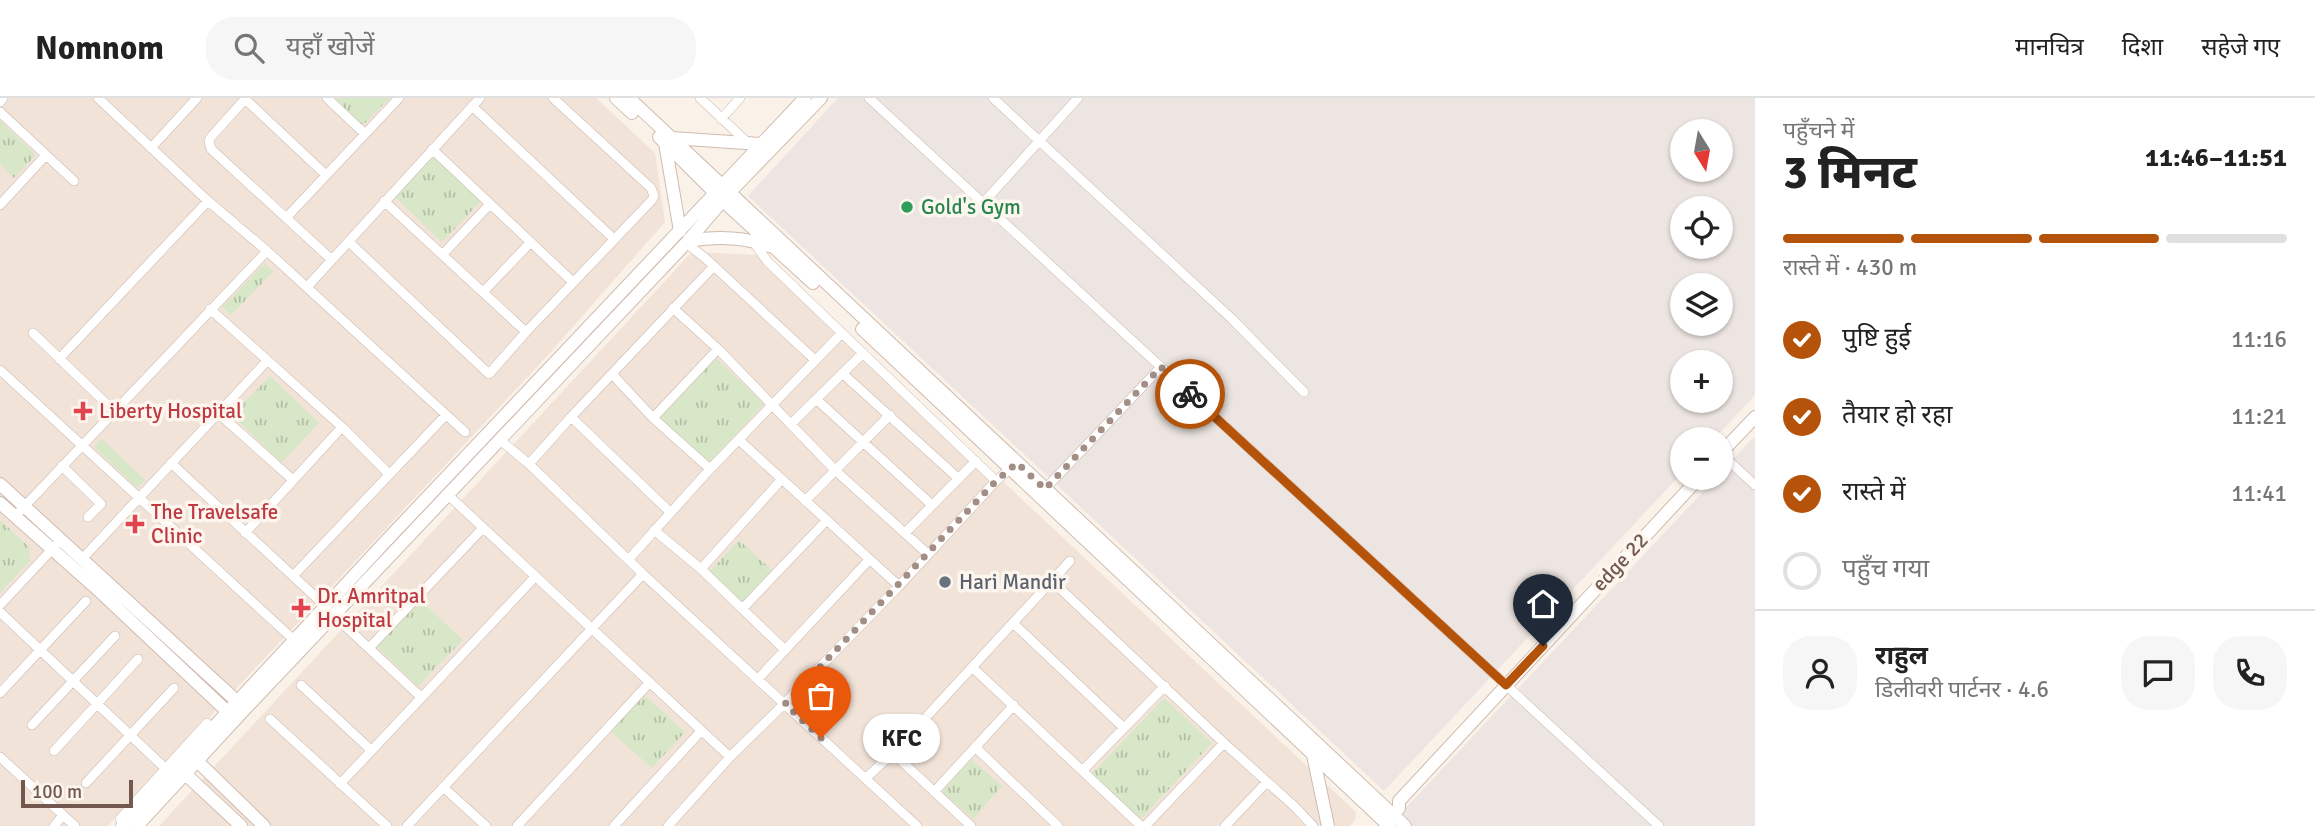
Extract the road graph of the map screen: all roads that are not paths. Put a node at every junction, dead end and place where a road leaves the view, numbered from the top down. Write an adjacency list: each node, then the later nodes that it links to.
1 (98, 98): 24 (street)
2 (197, 98): 24 (street)
3 (327, 98): 20 (street)
4 (399, 98): 20 (street)
5 (480, 98): 17 (street)
6 (553, 98): 36 (street)
7 (616, 98): 21 (main road)
8 (629, 98): 21 (main road)
9 (700, 98): 19 (street)
10 (740, 98): 19 (street)
11 (805, 98): 23 (main road)
12 (821, 98): 29 (main road)
13 (869, 98): 32 (street)
14 (993, 98): 22 (street)
15 (1078, 98): 22 (street)
16 (245, 99): 27 (street); 35 (street)
17 (472, 106): 25 (street); 36 (street)
18 (0, 112): 26 (street)
19 (722, 119): 23 (street)
20 (365, 134): 27 (street)
21 (668, 140): 23 (main road); 29 (main road); 37 (main road)
22 (1038, 141): 32 (street); 63 (street)
23 (754, 143): 29 (main road)
24 (151, 148): 30 (street)
25 (432, 149): 31 (street); 33 (street)
26 (46, 156): 28 (street); 34 (street)
27 (326, 175): 35 (street)
28 (74, 181)
29 (722, 192): 37 (main road); 41 (main road); 85 (main road)
30 (208, 201): 42 (street); 56 (street)
31 (384, 201): 39 (street); 43 (street)
32 (984, 202): 59 (street)
33 (490, 204): 40 (street); 43 (street)
34 (0, 205)
35 (286, 218): 44 (street)
36 (614, 239): 46 (street)
37 (684, 239): 38 (main road); 45 (street); 76 (main road); 132 (main road)
38 (752, 240): 41 (main road); 53 (street)
39 (349, 242): 44 (street); 51 (street)
40 (531, 242): 46 (street); 48 (street)
41 (773, 247): 85 (main road)
42 (267, 251): 47 (street); 50 (street)
43 (443, 254): 48 (street)
44 (332, 260): 47 (street)
45 (715, 266): 49 (street); 57 (street)
46 (573, 282): 51 (street)
47 (307, 288): 69 (street)
48 (483, 292): 51 (street)
49 (673, 308): 54 (street); 62 (street)
50 (210, 309): 58 (street); 66 (street)
51 (526, 332)
52 (33, 333): 56 (street)
53 (841, 334): 55 (street); 57 (street)
54 (718, 349): 65 (street); 72 (street)
55 (862, 354): 61 (street); 81 (street)
56 (59, 359): 66 (street)
57 (814, 359): 65 (street)
58 (267, 362): 67 (street); 74 (street)
59 (1161, 367): 96 (street); 142 (street)
60 (0, 370): 80 (street)
61 (842, 373): 64 (street); 68 (street)
62 (612, 374): 71 (street); 72 (street)
63 (1304, 392)
64 (817, 399): 73 (street); 79 (street)
65 (772, 403): 73 (street); 77 (street)
66 (114, 411): 80 (street)
67 (219, 413): 82 (street); 90 (street)
68 (891, 415): 79 (street); 91 (street)
69 (445, 416): 75 (street); 89 (street)
70 (1755, 416): 78 (main road)
71 (571, 417): 83 (street); 104 (street)
72 (653, 418): 87 (street)
73 (791, 424): 88 (street)
74 (342, 428): 89 (street); 90 (street)
75 (465, 432)
76 (500, 440): 83 (street); 98 (main road)
77 (739, 440): 87 (street); 92 (street)
78 (1733, 441)
79 (865, 443): 88 (street); 102 (street)
80 (82, 445): 86 (street); 99 (street)
81 (976, 461): 91 (street); 93 (street)
82 (171, 463): 99 (street); 109 (street)
83 (529, 464): 114 (street)
84 (1733, 465): 95 (street)
85 (1013, 466): 93 (street); 96 (main road); 163 (main road)
86 (62, 467): 103 (street); 105 (street)
87 (710, 469): 104 (street)
88 (836, 471): 100 (street); 110 (street)
89 (389, 474): 119 (street)
90 (292, 479): 109 (street)
91 (959, 479): 102 (street)
92 (781, 480): 100 (street); 117 (street)
93 (996, 481): 112 (street)
94 (0, 484): 103 (main road)
95 (1755, 485)
96 (1045, 489): 176 (main road)
97 (1688, 490): 142 (main road, edge 22)
98 (448, 495): 107 (street); 149 (main road)
99 (139, 497): 113 (street); 132 (street)
100 (805, 501): 106 (street)
101 (0, 503): 103 (main road)
102 (932, 505): 110 (street)
103 (21, 511): 111 (main road)
104 (670, 512): 108 (street)
105 (88, 517)
106 (827, 520): 115 (street); 126 (street)
107 (483, 528): 120 (street); 133 (street)
108 (654, 530): 114 (street); 117 (street)
109 (245, 533): 119 (street)
110 (905, 533): 112 (street)
111 (57, 544): 113 (main road); 125 (street); 151 (main road)
112 (928, 554): 122 (street)
113 (82, 559): 149 (main road)
114 (629, 559): 118 (street)
115 (869, 560): 122 (street); 135 (street)
116 (1070, 561): 121 (street)
117 (701, 569): 126 (street)
118 (643, 574): 130 (street); 138 (street)
119 (293, 576): 124 (street)
120 (536, 576): 130 (street); 146 (street)
121 (1052, 581): 128 (street); 143 (street)
122 (899, 586): 148 (street)
123 (86, 601): 134 (street)
124 (321, 602)
125 (0, 605)
126 (743, 608): 135 (street)
127 (0, 612): 134 (street)
128 (1013, 623): 137 (street); 155 (street)
129 (343, 624): 133 (street)
130 (593, 628): 140 (street); 173 (street)
131 (115, 636): 139 (street)
132 (294, 640): 149 (main road)
133 (370, 647): 146 (street)
134 (40, 650): 139 (street); 145 (street)
135 (785, 650): 138 (street)
136 (138, 659): 147 (street)
137 (972, 667): 150 (street); 162 (street)
138 (758, 679): 148 (street)
139 (74, 681): 147 (street); 154 (street)
140 (650, 682): 156 (street); 187 (street)
141 (301, 685): 160 (street)
142 (1506, 685): 176 (main road, edge 22); 196 (street)
143 (1165, 686): 155 (street); 158 (street)
144 (174, 688): 157 (street)
145 (0, 693)
146 (421, 697): 160 (street)
147 (97, 703): 157 (street); 161 (street)
148 (785, 704): 166 (street); 169 (street)
149 (241, 705): 151 (main road)
150 (1014, 705): 159 (street); 168 (street)
151 (231, 715): 165 (main road)
152 (270, 719): 172 (street)
153 (207, 723): 167 (street)
154 (32, 725)
155 (1124, 728): 168 (street)
156 (701, 731): 166 (street); 188 (street)
157 (130, 736): 167 (street); 171 (street)
158 (1224, 743): 170 (street); 193 (street)
159 (975, 747): 174 (street); 192 (street)
160 (371, 750): 172 (street)
161 (54, 751)
162 (893, 753): 169 (street); 174 (street)
163 (1313, 755): 176 (main road); 178 (main road)
164 (0, 757): 175 (street)
165 (193, 757): 167 (main road); 183 (main road)
166 (730, 757): 189 (street)
167 (176, 770): 177 (main road); 181 (main road); 182 (main road)
168 (1083, 770): 193 (street)
169 (866, 778): 190 (street)
170 (1267, 782): 178 (street); 194 (street)
171 (86, 783)
172 (341, 784): 184 (street)
173 (443, 787): 185 (street); 186 (street)
174 (934, 792): 191 (street)
175 (64, 815): 179 (street); 180 (street)
176 (1384, 820): 195 (main road)
177 (121, 822)
178 (1321, 825)
179 (54, 826)
180 (75, 826)
181 (136, 826)
182 (241, 826)
183 (264, 826)
184 (387, 826)
185 (407, 826)
186 (486, 826)
187 (517, 826)
188 (614, 826)
189 (668, 826)
190 (917, 826)
191 (971, 826)
192 (1058, 826)
193 (1143, 826)
194 (1225, 826)
195 (1405, 826)
196 (1659, 826)

